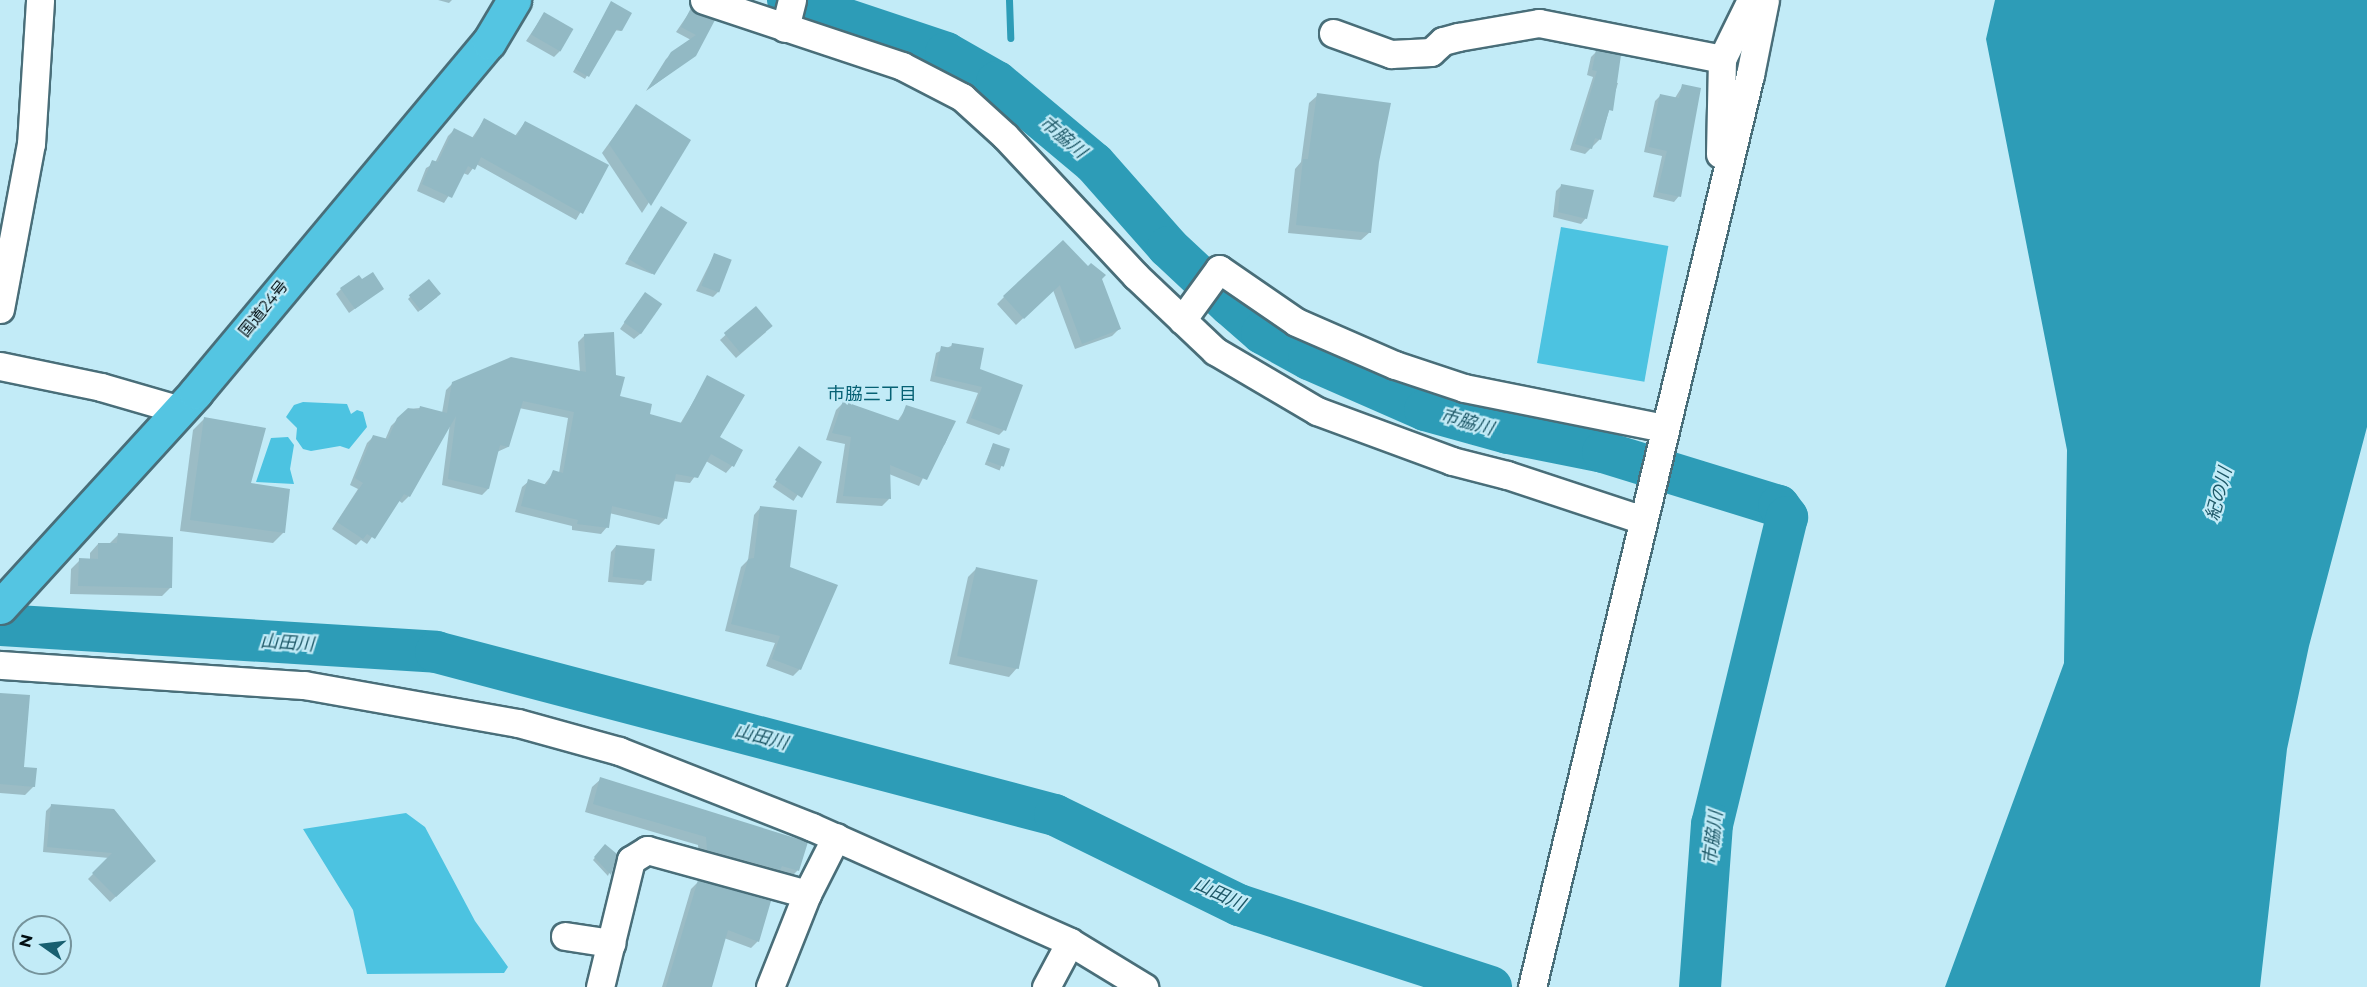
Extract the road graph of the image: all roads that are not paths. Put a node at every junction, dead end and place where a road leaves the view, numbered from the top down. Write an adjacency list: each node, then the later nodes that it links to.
1 (40, 0): 11 (street)
2 (514, 0): 14 (highway, 国道24号)
3 (704, 0): 7 (street)
4 (792, 0): 7 (street)
5 (1751, 0): 9 (street)
6 (1765, 0): 10 (street)
7 (785, 28): 12 (street)
8 (1333, 33): 9 (street)
9 (1722, 59): 10 (street)
10 (1719, 205): 15 (street)
11 (0, 309)
12 (1182, 320): 15 (street); 16 (street)
13 (0, 366): 14 (street)
14 (177, 409): 17 (highway, 国道24号)
15 (1664, 428): 16 (street)
16 (1642, 520): 28 (street)
17 (4, 602)
18 (0, 665): 19 (street)
19 (836, 837): 20 (street); 22 (street)
20 (807, 894): 23 (street); 25 (street)
21 (565, 936): 23 (street)
22 (1070, 942): 26 (street); 27 (street)
23 (611, 943): 24 (street)
24 (600, 987)
25 (770, 987)
26 (1046, 987)
27 (1144, 987)
28 (1532, 987)

